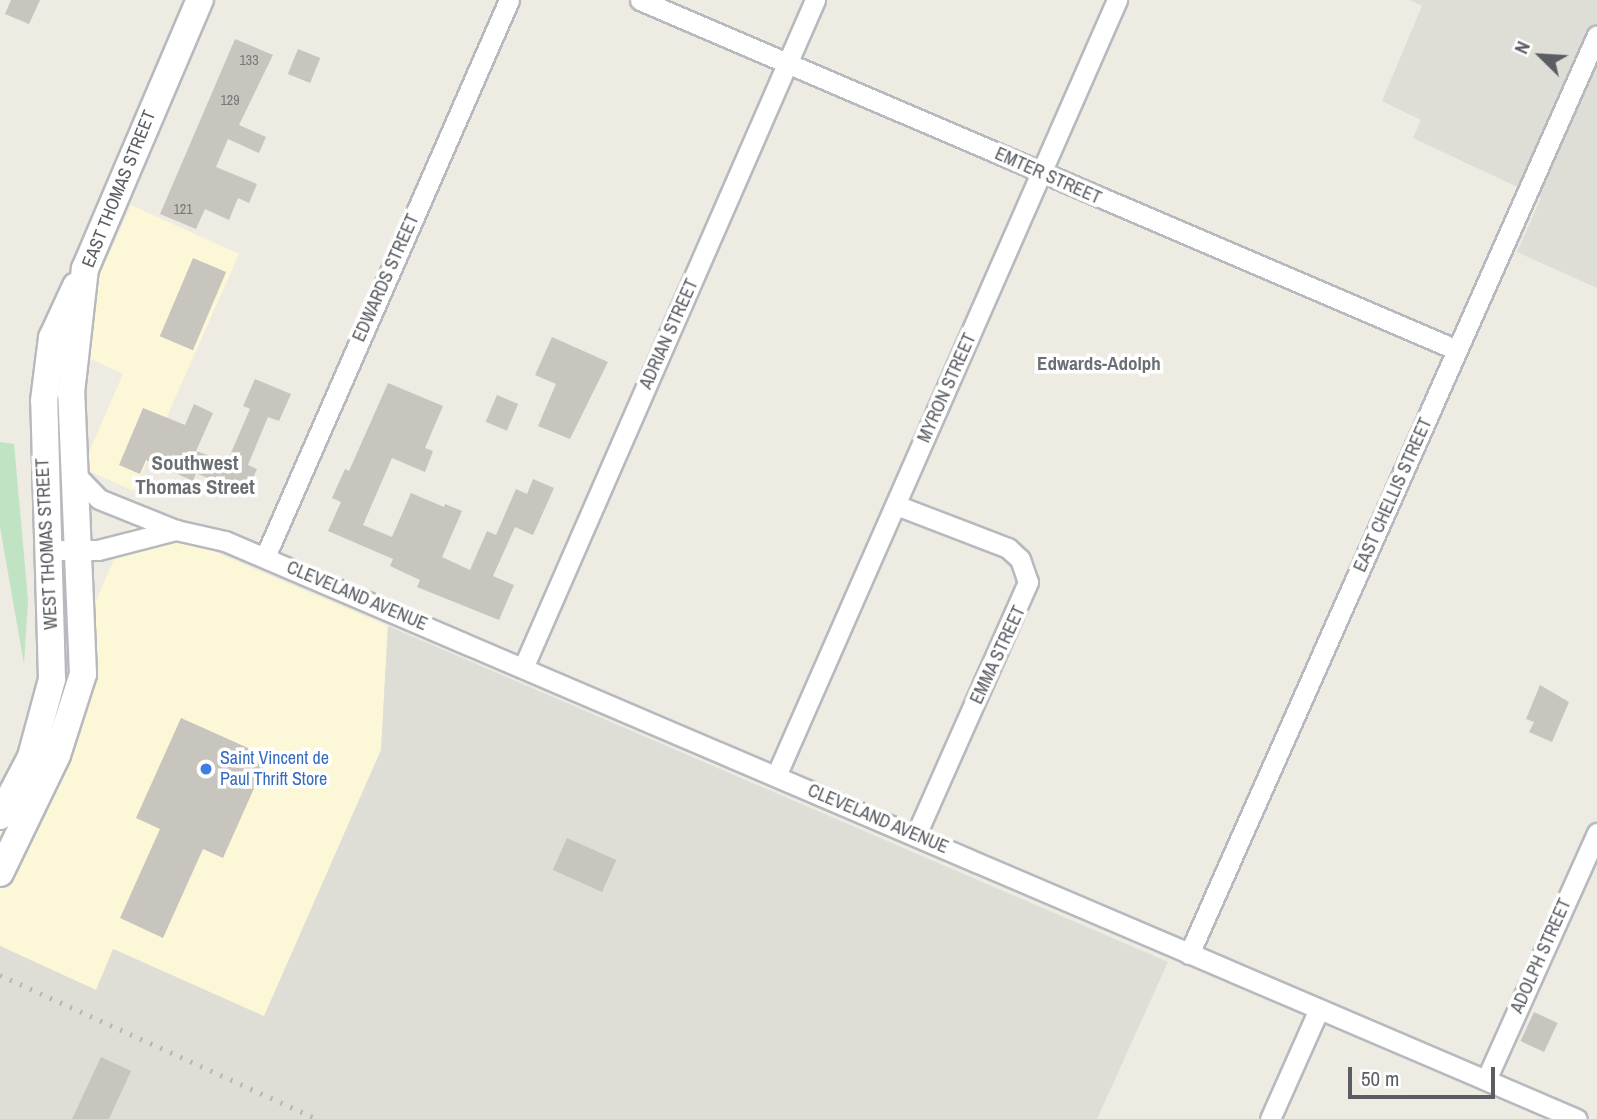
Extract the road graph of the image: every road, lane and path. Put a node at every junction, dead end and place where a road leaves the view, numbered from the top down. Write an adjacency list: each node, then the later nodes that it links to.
1 (200, 0): 9 (main road, EAST THOMAS STREET)
2 (509, 0): 16 (street, EDWARDS STREET)
3 (640, 0): 7 (street, EMTER STREET)
4 (815, 0): 7 (street, ADRIAN STREET)
5 (1117, 0): 8 (street, MYRON STREET)
6 (1597, 35): 10 (street, EAST CHELLIS STREET)
7 (787, 64): 8 (street, EMTER STREET); 17 (street, ADRIAN STREET)
8 (1042, 173): 10 (street, EMTER STREET); 12 (street, MYRON STREET)
9 (85, 269): 11 (main road, EAST THOMAS STREET); 14 (main road, WEST THOMAS STREET)
10 (1457, 350): 23 (street, EAST CHELLIS STREET)
11 (72, 471): 13 (street, CLEVELAND AVENUE); 15 (main road, WEST THOMAS STREET)
12 (896, 505): 18 (street, MYRON STREET); 21 (street, EMMA STREET)
13 (176, 530): 15 (street, CLEVELAND AVENUE); 16 (street, CLEVELAND AVENUE)
14 (49, 550): 15 (street, CLEVELAND AVENUE); 19 (main road, WEST THOMAS STREET)
15 (77, 551): 22 (main road, WEST THOMAS STREET)
16 (265, 557): 17 (street, CLEVELAND AVENUE)
17 (523, 668): 18 (street, CLEVELAND AVENUE)
18 (776, 776): 21 (street, CLEVELAND AVENUE)
19 (0, 816)
20 (1597, 833): 25 (street, ADOLPH STREET)
21 (916, 835): 23 (street, CLEVELAND AVENUE)
22 (0, 873)
23 (1189, 954): 24 (street, CLEVELAND AVENUE)
24 (1319, 1009): 25 (street, CLEVELAND AVENUE); 26 (street)
25 (1486, 1080): 27 (street, CLEVELAND AVENUE)
26 (1270, 1119)
27 (1577, 1119)

